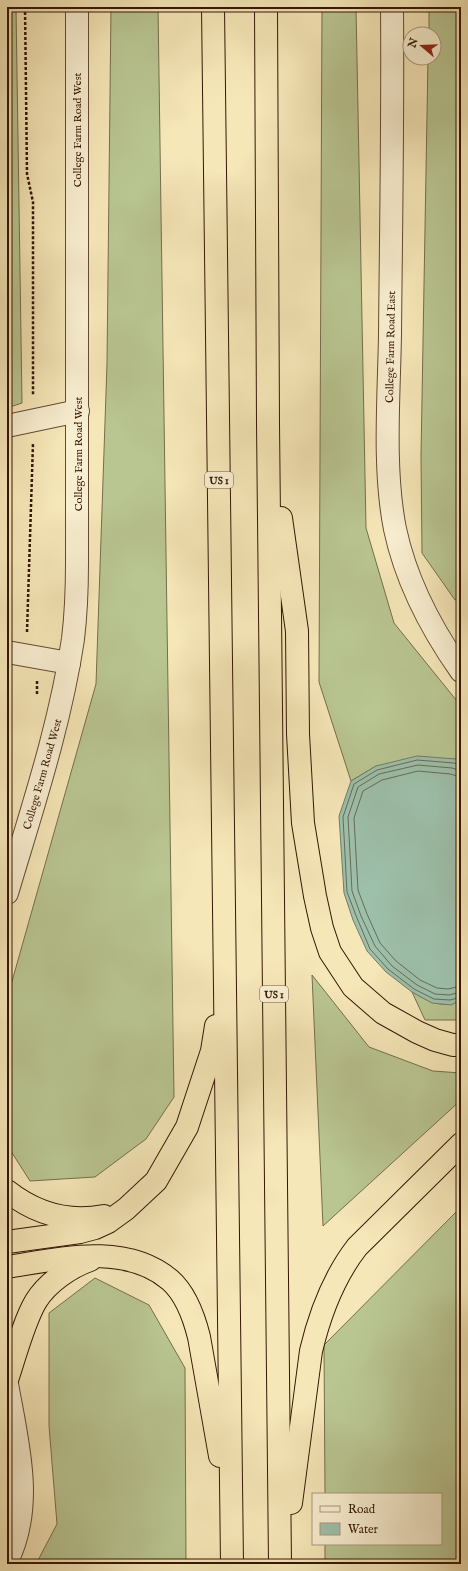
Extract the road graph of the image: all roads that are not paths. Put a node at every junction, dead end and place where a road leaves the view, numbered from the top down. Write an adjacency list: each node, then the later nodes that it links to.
1 (77, 7): 5 (street, College Farm Road West)
2 (213, 7): 13 (highway, US 1)
3 (266, 7): 6 (highway, US 1)
4 (392, 7): 8 (street, College Farm Road East)
5 (78, 411): 7 (street); 10 (street, College Farm Road West)
6 (268, 424): 14 (highway); 26 (highway, US 1)
7 (7, 426)
8 (454, 649): 11 (street, College Farm Road East)
9 (7, 652): 10 (street)
10 (69, 663): 12 (street, College Farm Road West)
11 (461, 670)
12 (7, 893)
13 (225, 953): 17 (highway); 23 (highway, US 1)
14 (461, 1045)
15 (461, 1144): 26 (highway)
16 (7, 1191): 17 (highway)
17 (126, 1209): 18 (highway)
18 (7, 1242)
19 (100, 1257): 20 (highway); 21 (highway); 23 (highway)
20 (7, 1267)
21 (7, 1380)
22 (7, 1384): 24 (street)
23 (231, 1519): 25 (highway, US 1)
24 (7, 1560)
25 (232, 1564)
26 (281, 1564)

